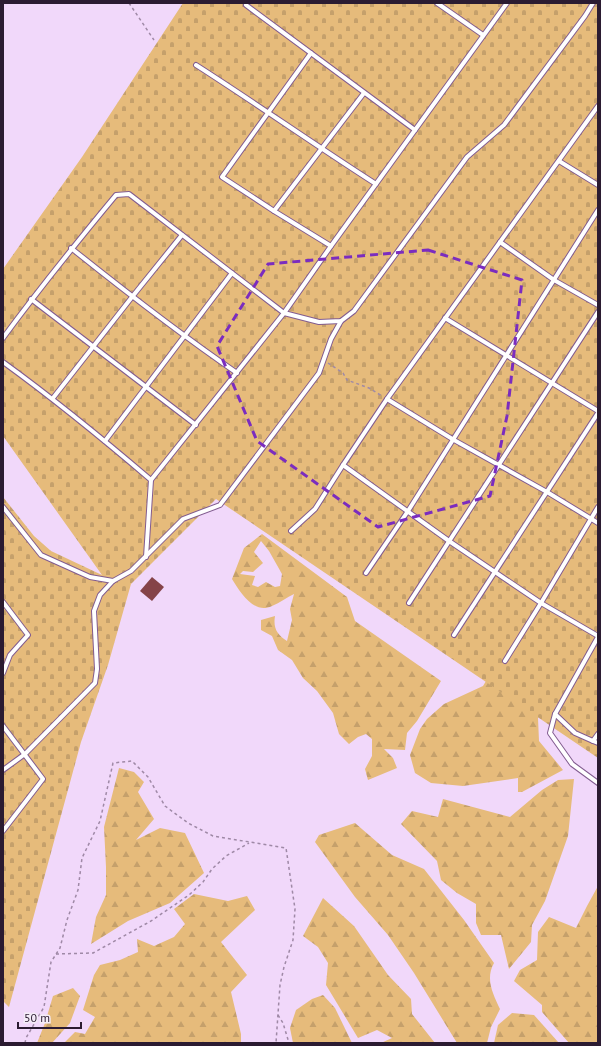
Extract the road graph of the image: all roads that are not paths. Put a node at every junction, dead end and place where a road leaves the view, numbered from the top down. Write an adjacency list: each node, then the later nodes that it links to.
1 (437, 3): 5 (lane)
2 (507, 3): 5 (lane)
3 (592, 3): 30 (lane)
4 (246, 5): 6 (lane)
5 (483, 35): 11 (lane)
6 (311, 53): 8 (lane); 10 (lane)
7 (196, 65): 10 (lane)
8 (364, 93): 11 (lane); 12 (lane)
9 (598, 106): 13 (lane)
10 (268, 112): 12 (lane); 17 (lane)
11 (415, 130): 14 (lane)
12 (322, 149): 14 (lane); 17 (lane)
13 (559, 161): 15 (lane); 19 (lane)
14 (376, 184): 20 (lane)
15 (598, 185)
16 (598, 210): 23 (lane)
17 (274, 211): 20 (lane)
18 (182, 235): 21 (lane); 22 (lane); 24 (lane)
19 (500, 242): 23 (lane); 29 (lane)
20 (331, 246): 28 (lane)
21 (71, 248): 24 (lane); 25 (lane)
22 (232, 273): 28 (lane); 31 (lane)
23 (554, 280): 26 (lane); 34 (lane)
24 (132, 296): 31 (lane); 33 (lane)
25 (31, 299): 32 (lane); 33 (lane)
26 (598, 305)
27 (598, 312): 37 (lane)
28 (284, 313): 30 (lane); 36 (lane)
29 (445, 318): 34 (lane); 40 (lane)
30 (341, 321): 56 (lane)
31 (185, 337): 36 (lane); 38 (lane)
32 (3, 338)
33 (94, 347): 38 (lane); 39 (lane)
34 (507, 355): 37 (lane); 44 (lane)
35 (3, 362): 39 (lane)
36 (237, 373): 42 (lane)
37 (552, 383): 41 (lane); 45 (lane)
38 (146, 387): 42 (lane); 43 (lane)
39 (53, 398): 43 (lane)
40 (387, 399): 44 (lane); 46 (lane)
41 (598, 412): 48 (lane)
42 (196, 425): 47 (lane)
43 (105, 440): 47 (lane)
44 (454, 440): 45 (lane); 51 (lane)
45 (500, 464): 48 (lane); 55 (lane)
46 (343, 465): 51 (lane); 54 (lane)
47 (151, 480): 56 (lane)
48 (547, 492): 52 (lane); 57 (lane)
49 (3, 507): 59 (lane)
50 (598, 507): 52 (lane)
51 (408, 511): 55 (lane); 58 (lane)
52 (590, 519): 53 (lane); 62 (lane)
53 (598, 523)
54 (291, 531)
55 (449, 540): 57 (lane); 61 (lane)
56 (146, 557): 59 (lane)
57 (494, 571): 62 (lane); 63 (lane)
58 (366, 573)
59 (113, 581): 71 (lane)
60 (3, 602): 66 (lane)
61 (409, 603)
62 (541, 603): 64 (lane); 65 (lane)
63 (454, 635)
64 (598, 636): 67 (lane)
65 (504, 660)
66 (3, 673)
67 (555, 714): 70 (lane); 73 (lane)
68 (3, 726): 71 (lane)
69 (598, 734): 70 (lane)
70 (596, 742)
71 (24, 754): 72 (lane); 74 (lane)
72 (3, 770)
73 (598, 783)
74 (3, 831)

